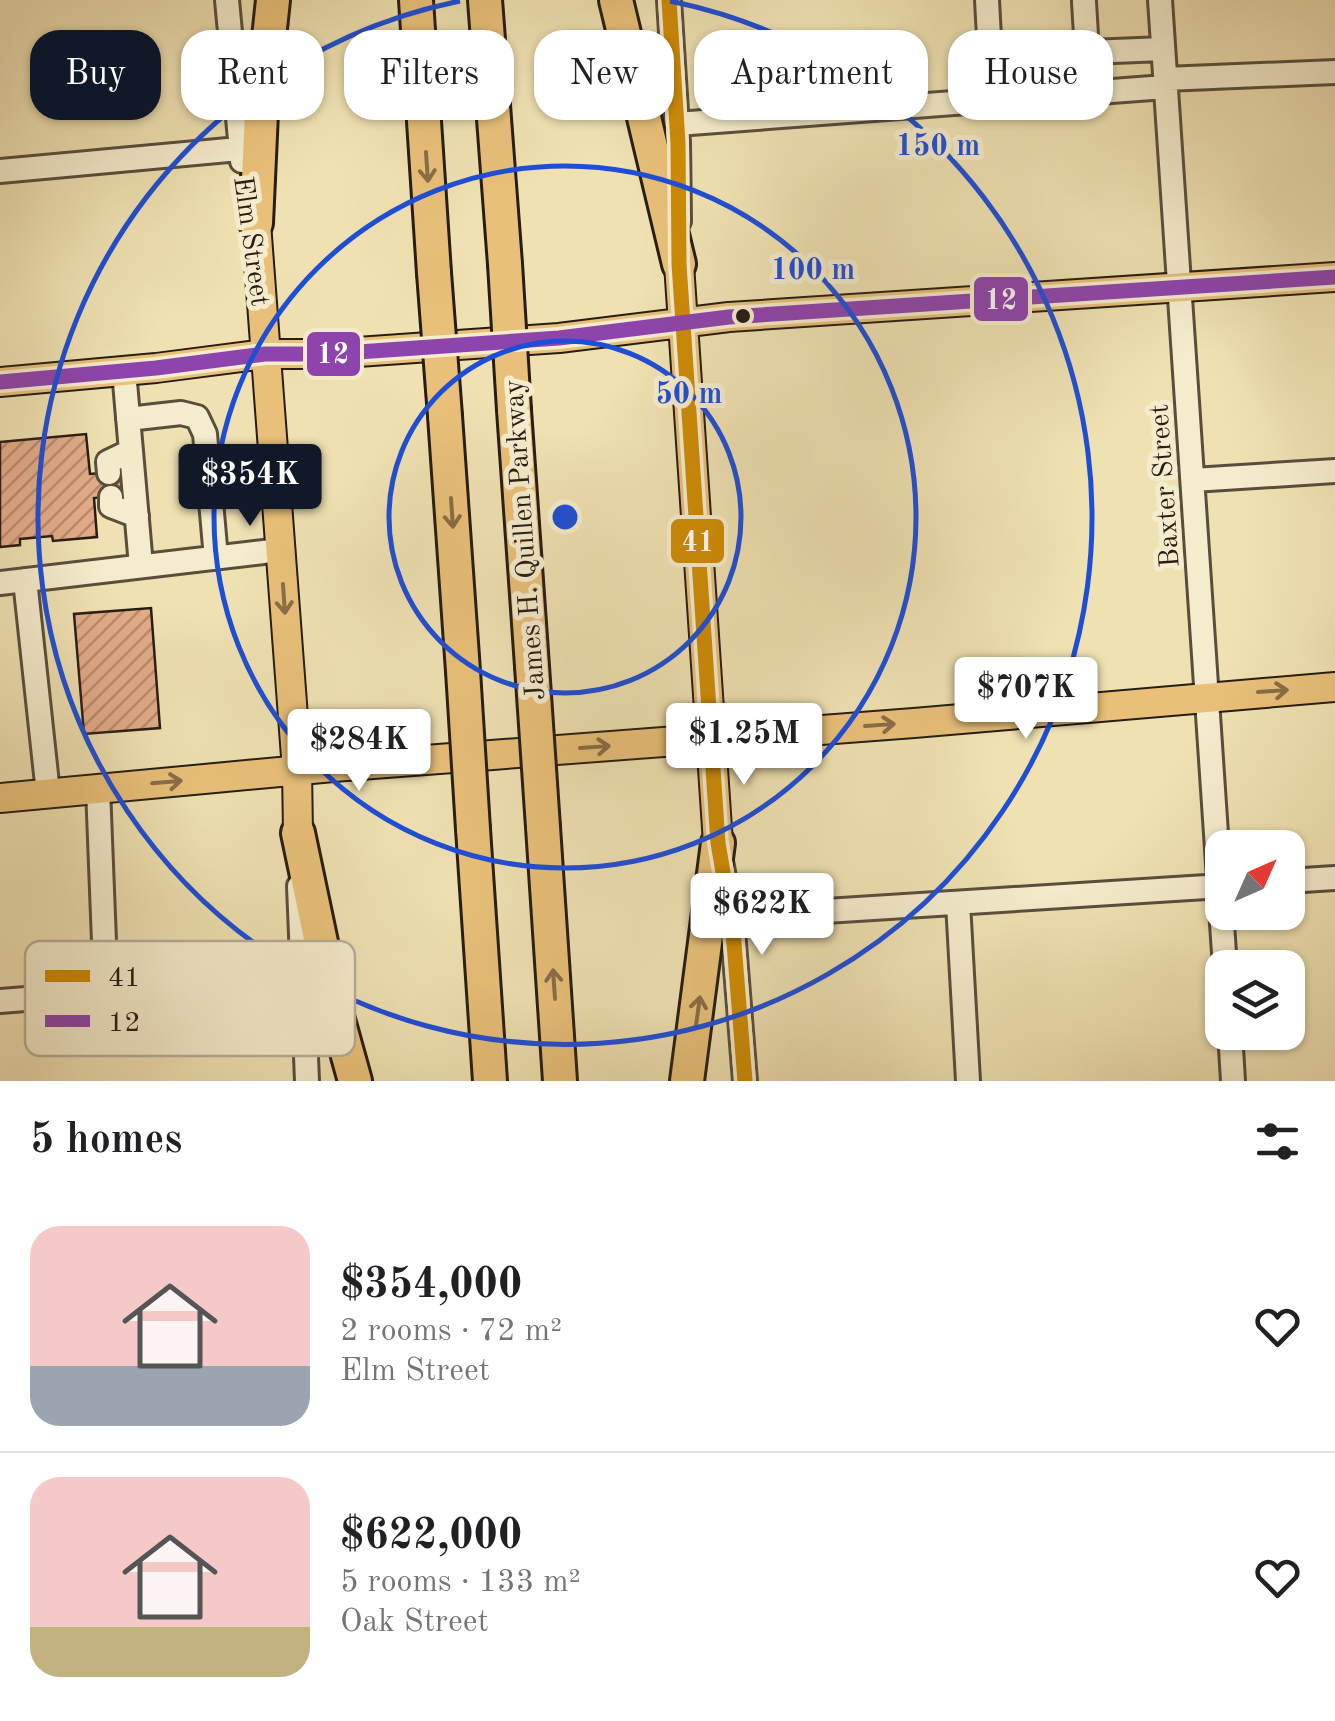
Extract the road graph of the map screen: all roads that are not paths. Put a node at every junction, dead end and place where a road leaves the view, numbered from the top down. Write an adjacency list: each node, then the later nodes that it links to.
1 (226, 0): 17 (street, Elm Street)
2 (273, 0): 19 (highway)
3 (416, 0): 64 (highway, one-way to 64, bridge)
4 (486, 0): 65 (highway, James H. Quillen Parkway, one-way to 4, bridge)
5 (616, 0): 20 (highway)
6 (669, 0): 16 (street)
7 (987, 0): 10 (street)
8 (1160, 0): 12 (street, Baxter Street)
9 (1084, 2): 11 (street)
10 (989, 30)
11 (1085, 30)
12 (1163, 49): 13 (street); 15 (street, Baxter Street)
13 (1113, 51)
14 (1335, 72): 15 (street)
15 (1165, 83): 16 (street); 22 (street, Baxter Street)
16 (677, 124): 20 (street)
17 (240, 150): 18 (street); 19 (street, Elm Street)
18 (0, 171)
19 (256, 223): 24 (main road, Elm Street)
20 (680, 264): 23 (main road)
21 (1335, 277): 22 (main road)
22 (1178, 288): 23 (main road); 31 (street, Baxter Street)
23 (684, 321): 24 (main road); 41 (main road)
24 (266, 354): 25 (main road); 34 (main road, Elm Street)
25 (124, 371): 26 (main road); 27 (street)
26 (0, 382)
27 (128, 419): 28 (street); 35 (street)
28 (131, 452): 30 (street); 33 (street)
29 (1335, 471): 31 (street)
30 (109, 472)
31 (1192, 480): 40 (street, Baxter Street)
32 (111, 497): 33 (street)
33 (136, 516): 36 (street)
34 (280, 550): 35 (street); 42 (main road, Elm Street, one-way to 42)
35 (216, 558): 36 (street)
36 (141, 566): 37 (street)
37 (26, 580): 38 (street); 44 (street)
38 (0, 583)
39 (1335, 687): 40 (main road, one-way to 39)
40 (1208, 696): 41 (main road, one-way to 40); 46 (street, Baxter Street)
41 (713, 736): 42 (main road, one-way to 41); 48 (main road)
42 (296, 770): 43 (main road, one-way to 42); 47 (main road, Elm Street)
43 (98, 788): 44 (main road); 54 (street)
44 (48, 793): 45 (main road)
45 (0, 798)
46 (1217, 830)
47 (298, 833): 55 (street, Elm Street); 56 (highway)
48 (718, 843): 53 (street); 66 (highway, one-way to 48)
49 (1335, 878): 50 (street)
50 (1305, 880)
51 (1205, 887): 52 (street)
52 (958, 903): 53 (street); 68 (street)
53 (731, 918): 67 (street)
54 (104, 941)
55 (301, 941)
56 (320, 941)
57 (25, 1000): 58 (street)
58 (0, 1002)
59 (1231, 1050): 69 (street)
60 (306, 1056): 62 (street, Elm Street)
61 (348, 1056): 63 (highway)
62 (307, 1081)
63 (355, 1081)
64 (490, 1081)
65 (560, 1081)
66 (687, 1081)
67 (745, 1081)
68 (968, 1081)
69 (1233, 1081)

